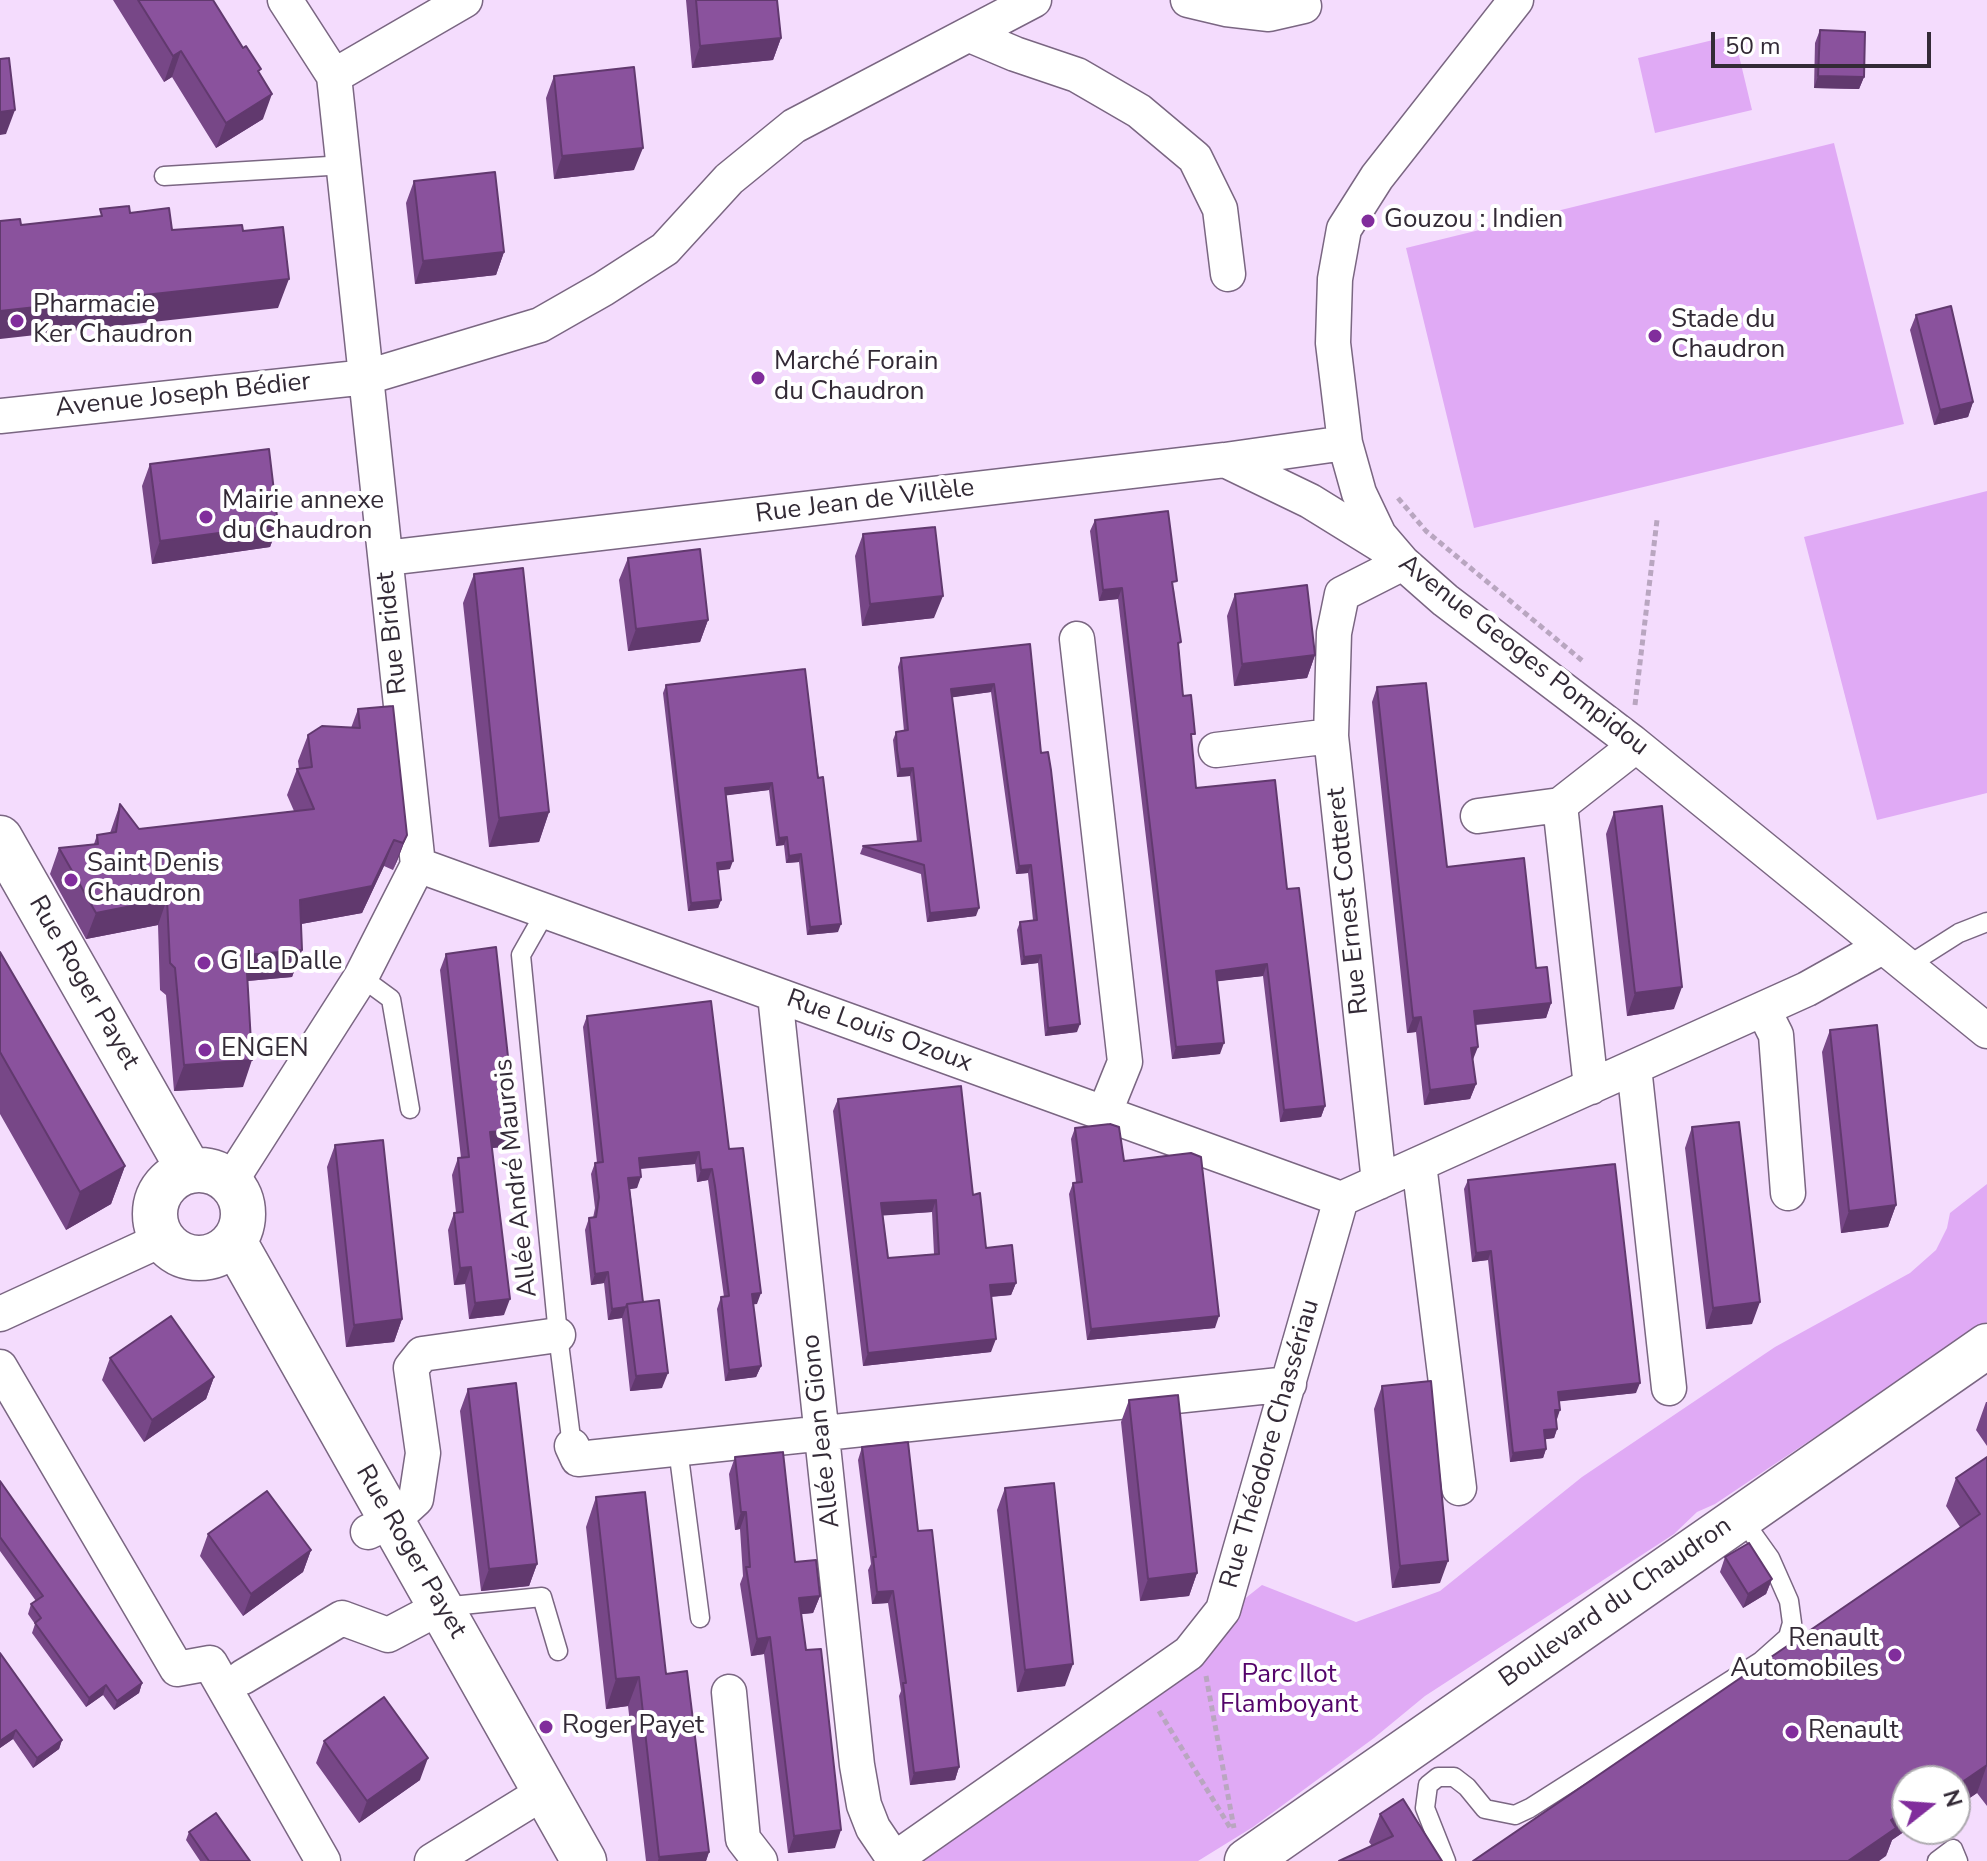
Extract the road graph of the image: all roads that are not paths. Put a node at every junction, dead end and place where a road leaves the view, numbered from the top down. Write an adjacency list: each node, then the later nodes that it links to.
1 (285, 0): 8 (street, Rue Bridet)
2 (465, 0): 8 (street)
3 (1034, 0): 7 (street, Avenue Joseph Bédier)
4 (1188, 0): 6 (street)
5 (1516, 0): 14 (street, Avenue Geoges Pompidou)
6 (1304, 6)
7 (970, 35): 11 (street); 12 (street, Avenue Joseph Bédier)
8 (334, 76): 9 (street, Rue Bridet)
9 (345, 165): 10 (lane); 12 (street, Rue Bridet)
10 (164, 176)
11 (1228, 274)
12 (367, 377): 13 (street, Avenue Joseph Bédier); 17 (street, Rue Bridet)
13 (0, 416)
14 (1345, 443): 15 (street, Rue Jean de Villèle); 16 (street, Avenue Geoges Pompidou)
15 (1225, 460): 16 (street); 17 (street, Rue Jean de Villèle)
16 (1397, 557): 19 (street, Rue Ernest Cotteret); 20 (street, Avenue Geoges Pompidou)
17 (386, 558): 25 (street, Rue Bridet)
18 (1077, 639): 37 (street)
19 (1331, 736): 21 (street); 40 (street, Rue Ernest Cotteret)
20 (1632, 742): 22 (street); 29 (street, Avenue Geoges Pompidou)
21 (1216, 750)
22 (1560, 805): 23 (street); 35 (street)
23 (1478, 816)
24 (0, 838): 39 (street, Rue Roger Payet)
25 (418, 865): 27 (street, Rue Louis Ozoux); 30 (street)
26 (0, 889): 39 (street, Rue Roger Payet)
27 (546, 911): 31 (street, Rue Louis Ozoux); 46 (lane, Allée André Maurois)
28 (1987, 922): 29 (lane)
29 (1894, 956): 32 (street); 33 (street, Avenue Geoges Pompidou)
30 (361, 977): 36 (lane); 39 (street)
31 (775, 995): 37 (street, Rue Louis Ozoux); 51 (street, Allée Jean Giono)
32 (1763, 1009): 34 (street); 41 (street)
33 (1987, 1031)
34 (1634, 1067): 35 (street); 50 (street)
35 (1591, 1087): 38 (street)
36 (410, 1109)
37 (1104, 1114): 42 (street, Rue Louis Ozoux)
38 (1419, 1164): 40 (street); 54 (street)
39 (196, 1177): 43 (street); 44 (street)
40 (1379, 1182): 42 (street)
41 (1788, 1193)
42 (1341, 1199): 49 (street, Rue Théodore Chassériau)
43 (163, 1239): 44 (street); 45 (street)
44 (224, 1251): 56 (street, Rue Roger Payet)
45 (4, 1306)
46 (558, 1335): 52 (lane, Allée André Maurois); 56 (street)
47 (1987, 1346): 55 (street, Boulevard du Chaudron)
48 (0, 1367): 65 (street)
49 (1289, 1384): 51 (street); 63 (street, Rue Théodore Chassériau)
50 (1669, 1388)
51 (823, 1433): 53 (street); 63 (street, Allée Jean Giono)
52 (572, 1446): 53 (street)
53 (678, 1449): 58 (lane)
54 (1459, 1488)
55 (1740, 1516): 64 (street, Boulevard du Chaudron); 70 (lane)
56 (380, 1527): 57 (street, Rue Roger Payet)
57 (429, 1613): 59 (lane); 60 (street); 62 (street, Rue Roger Payet)
58 (700, 1618)
59 (558, 1651)
60 (243, 1677)
61 (729, 1692): 69 (street)
62 (532, 1799): 66 (street); 67 (street, Rue Roger Payet); 68 (street, Rue Roger Payet)
63 (893, 1860)
64 (1252, 1860)
65 (323, 1861)
66 (432, 1861)
67 (553, 1861)
68 (584, 1861)
69 (760, 1861)
70 (1446, 1861)
71 (1937, 1861): 72 (lane)
72 (1958, 1861)

